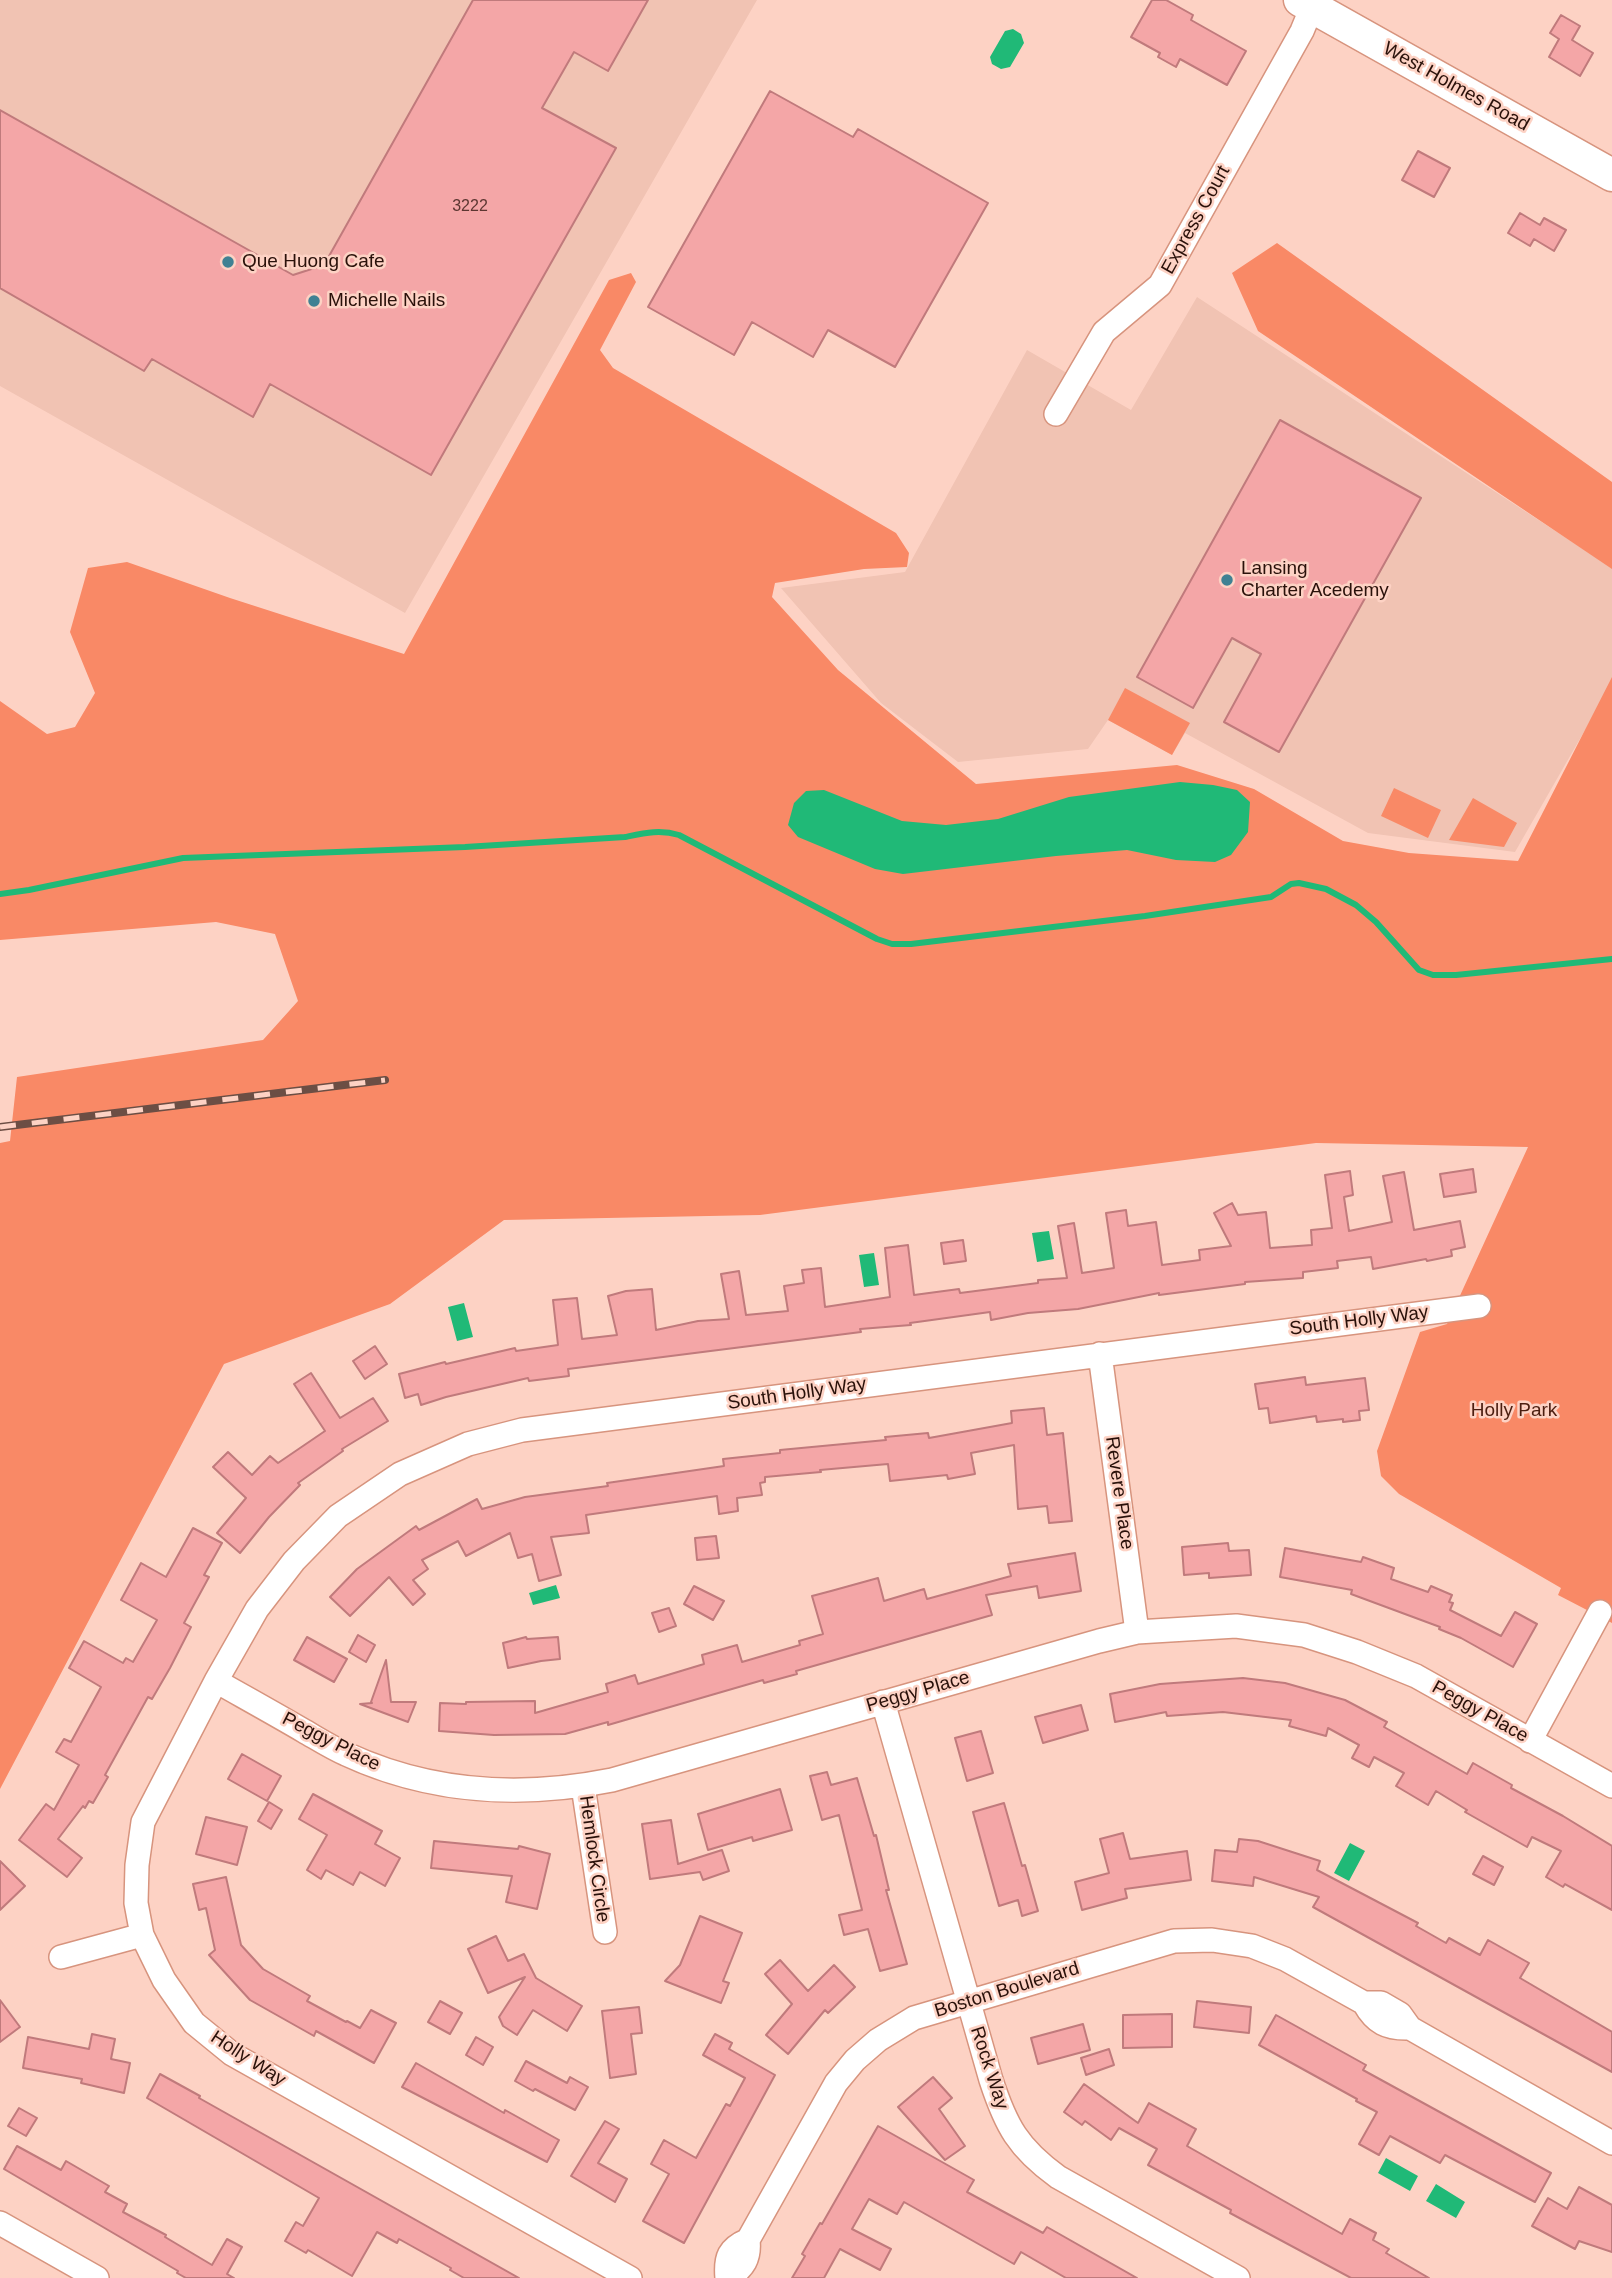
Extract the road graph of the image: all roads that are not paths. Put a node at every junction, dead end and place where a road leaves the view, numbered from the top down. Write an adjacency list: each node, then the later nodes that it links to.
1 (1306, 3): 2 (street, West Holmes Road); 3 (street, Express Court)
2 (1612, 175)
3 (1056, 414)
4 (1479, 1306): 5 (street, South Holly Way)
5 (1100, 1354): 7 (street, Revere Place); 8 (street, South Holly Way)
6 (1600, 1612): 10 (street)
7 (1137, 1632): 9 (street, Peggy Place); 10 (street, Peggy Place)
8 (216, 1681): 11 (street, Peggy Place); 14 (street, Holly Way)
9 (883, 1702): 11 (street, Peggy Place); 16 (street, Rock Way)
10 (1530, 1741): 12 (street, Peggy Place)
11 (583, 1786): 13 (street, Hemlock Circle)
12 (1612, 1786)
13 (605, 1932)
14 (142, 1935): 15 (street); 20 (street, Holly Way)
15 (61, 1957)
16 (969, 2001): 17 (street, Boston Boulevard); 21 (street, Boston Boulevard); 22 (street, Rock Way)
17 (1612, 2143)
18 (0, 2223): 19 (street)
19 (97, 2278)
20 (630, 2278)
21 (727, 2278)
22 (1238, 2278)

